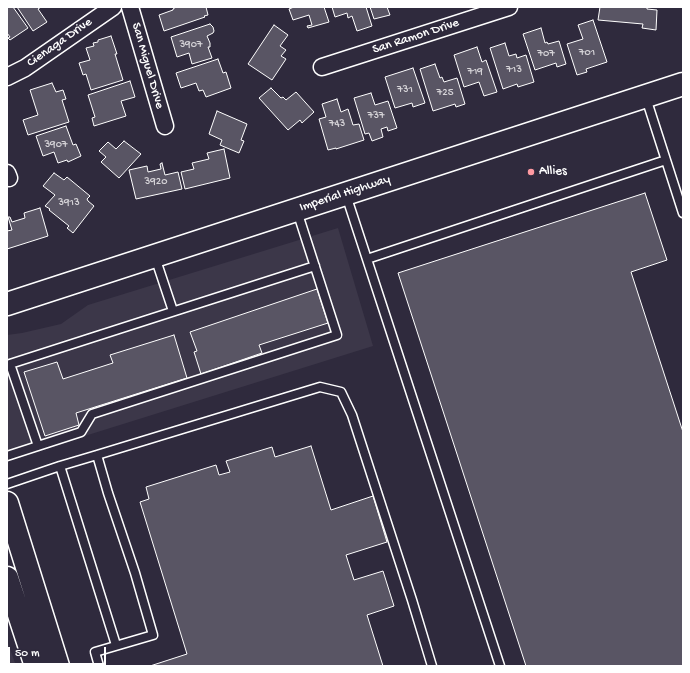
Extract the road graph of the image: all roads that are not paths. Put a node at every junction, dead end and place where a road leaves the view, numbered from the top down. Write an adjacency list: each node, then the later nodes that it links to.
1 (113, 7): 5 (street, Cienaga Drive)
2 (130, 7): 8 (street, San Miguel Drive)
3 (509, 7): 4 (street, San Ramon Drive)
4 (322, 67)
5 (7, 77)
6 (683, 84): 7 (main road, Imperial Highway)
7 (645, 96): 9 (lane); 10 (main road, Imperial Highway)
8 (164, 126)
9 (666, 160): 12 (lane); 14 (lane)
10 (346, 194): 11 (main road, Imperial Highway); 14 (lane)
11 (297, 210): 13 (main road, Imperial Highway); 15 (lane)
12 (683, 213)
13 (155, 256): 16 (main road, Imperial Highway); 17 (lane)
14 (367, 258): 32 (lane)
15 (315, 266): 17 (lane); 18 (lane)
16 (7, 304)
17 (173, 311): 18 (lane)
18 (38, 446): 20 (lane)
19 (97, 455): 21 (lane); 27 (lane); 31 (lane)
20 (7, 456)
21 (60, 466): 22 (lane); 27 (lane)
22 (7, 484)
23 (7, 503): 26 (main road)
24 (7, 562): 26 (main road)
25 (7, 578): 28 (main road)
26 (41, 614): 29 (main road)
27 (116, 646): 30 (lane)
28 (36, 666)
29 (58, 666)
30 (99, 666)
31 (432, 666)
32 (500, 666)

